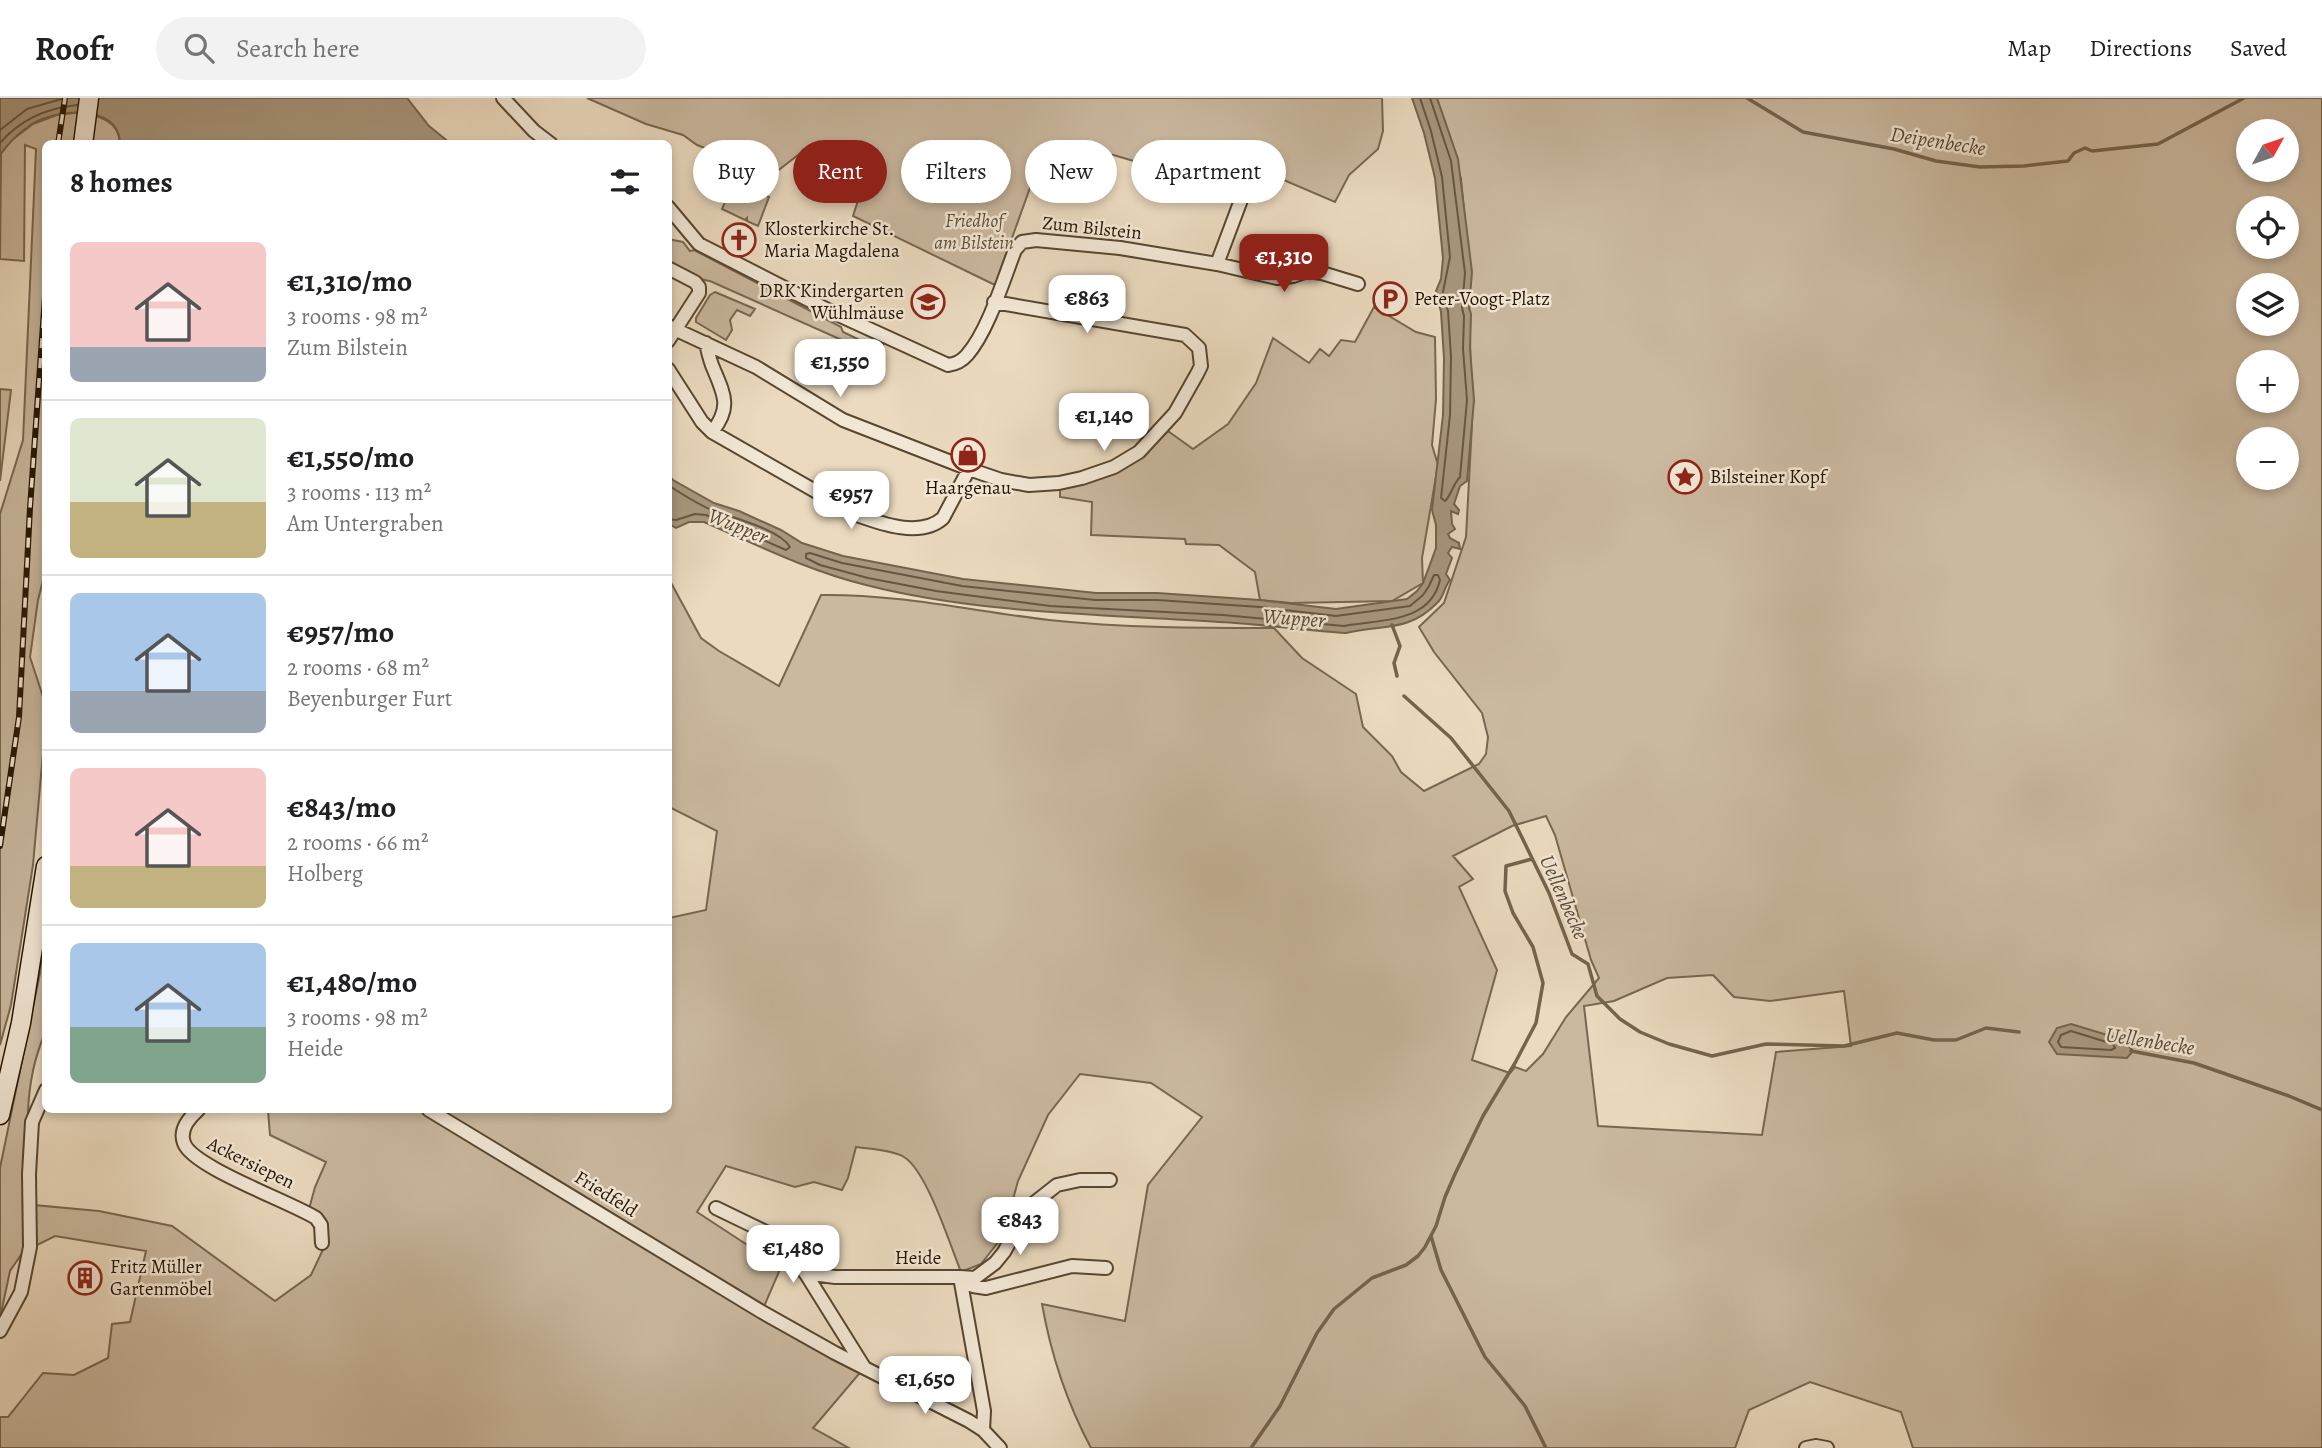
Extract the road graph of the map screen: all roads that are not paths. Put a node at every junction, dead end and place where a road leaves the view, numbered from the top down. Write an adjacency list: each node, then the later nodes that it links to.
1 (89, 98): 3 (main road)
2 (503, 98): 4 (street)
3 (83, 140)
4 (546, 140)
5 (1240, 203): 7 (street)
6 (672, 212): 10 (street, Zum Bilstein)
7 (1217, 264): 9 (street, Zum Bilstein); 10 (street, Zum Bilstein)
8 (672, 270): 11 (street)
9 (1358, 284)
10 (994, 302): 16 (street)
11 (672, 331)
12 (672, 332): 13 (street)
13 (706, 343): 15 (street); 16 (street)
14 (672, 375): 15 (street)
15 (712, 432): 16 (street)
16 (969, 469)
17 (42, 891): 21 (main road)
18 (42, 1099): 28 (street)
19 (195, 1113): 24 (street, Ackersiepen)
20 (434, 1113): 29 (street, Friedfeld)
21 (0, 1115)
22 (1110, 1180): 27 (street)
23 (716, 1208): 26 (street)
24 (322, 1243)
25 (1106, 1268): 27 (street)
26 (805, 1273): 27 (street, Heide); 29 (street)
27 (960, 1277): 30 (street, Heide)
28 (0, 1331)
29 (864, 1368): 30 (street)
30 (983, 1430): 31 (street)
31 (1000, 1448)
32 (1806, 1448): 33 (street)
33 (1827, 1448)

